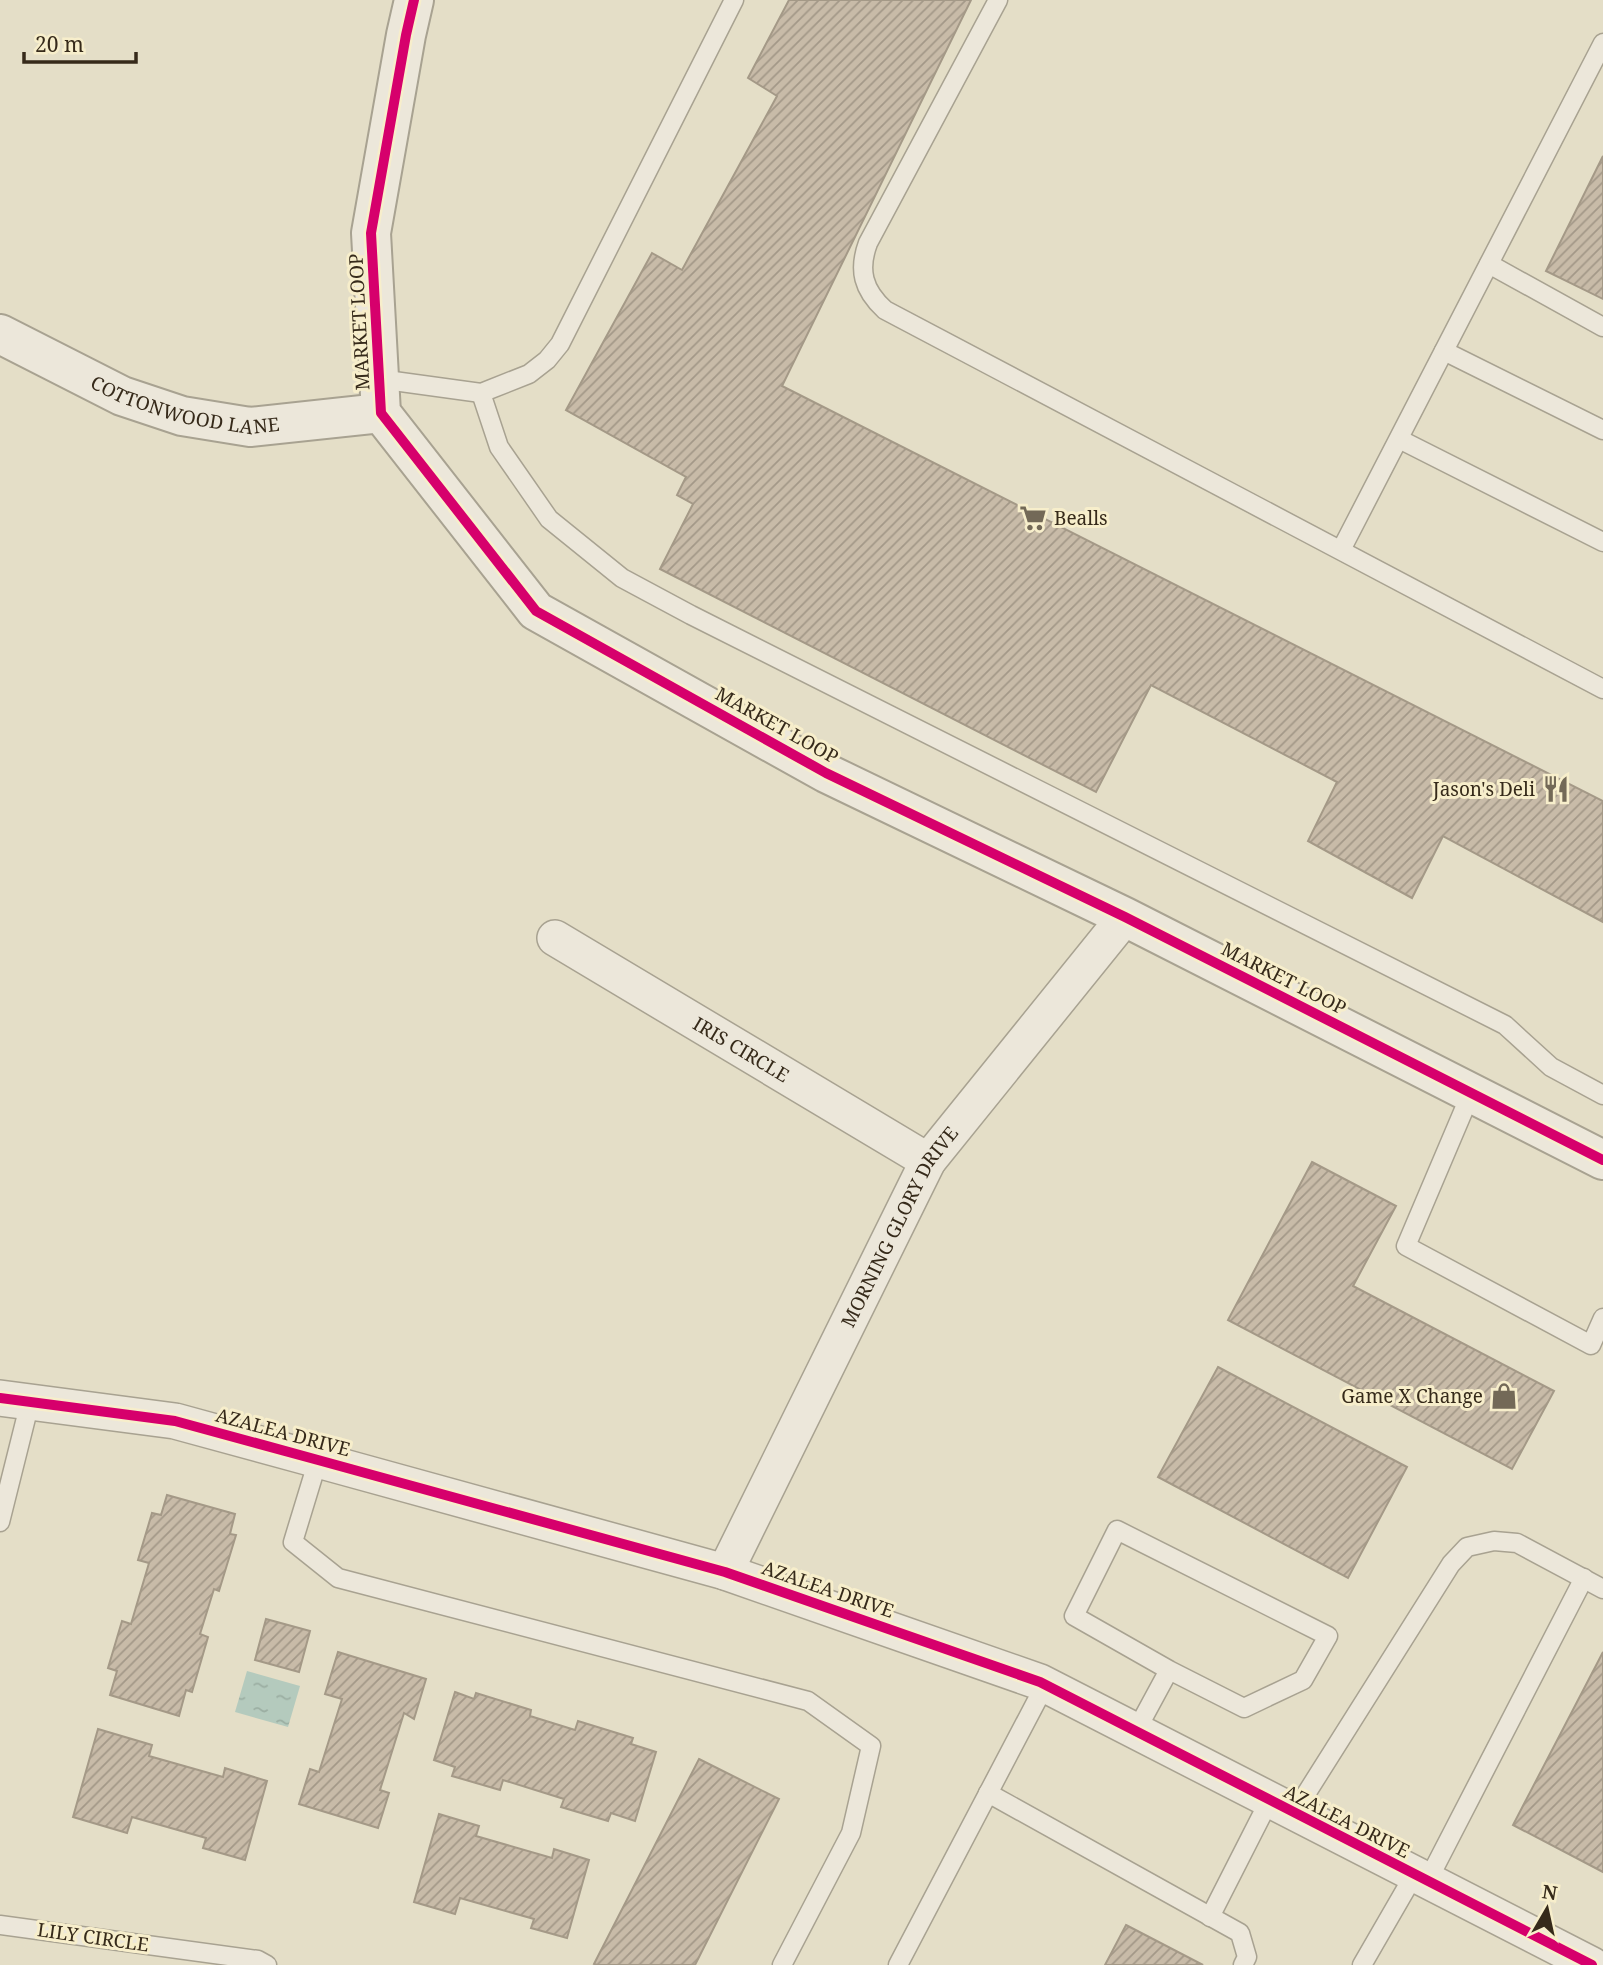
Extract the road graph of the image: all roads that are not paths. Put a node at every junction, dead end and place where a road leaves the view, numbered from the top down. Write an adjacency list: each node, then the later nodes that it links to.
1 (414, 0): 10 (street, MARKET LOOP)
2 (734, 0): 9 (lane)
3 (998, 0): 14 (lane)
4 (1603, 43): 5 (lane)
5 (1489, 264): 6 (lane); 8 (lane)
6 (1603, 327)
7 (0, 334): 10 (street, COTTONWOOD LANE)
8 (1444, 351): 11 (lane); 12 (lane)
9 (481, 393): 10 (lane); 19 (lane)
10 (380, 396): 16 (street, MARKET LOOP)
11 (1603, 430)
12 (1399, 439): 13 (lane); 14 (lane)
13 (1603, 542)
14 (1341, 550): 15 (lane)
15 (1603, 689)
16 (1125, 917): 18 (street, MARKET LOOP); 21 (street, MORNING GLORY DRIVE)
17 (555, 938): 21 (street, IRIS CIRCLE)
18 (1471, 1093): 20 (street, MARKET LOOP); 22 (lane)
19 (1603, 1095)
20 (1603, 1160)
21 (928, 1161): 26 (street, MORNING GLORY DRIVE)
22 (1603, 1318)
23 (15, 1400): 24 (street, AZALEA DRIVE); 25 (lane)
24 (318, 1460): 26 (street, AZALEA DRIVE); 39 (lane)
25 (0, 1522)
26 (725, 1572): 30 (street, AZALEA DRIVE)
27 (1584, 1578): 28 (lane); 33 (lane); 34 (lane)
28 (1603, 1588)
29 (1169, 1670): 29 (lane); 31 (lane)
30 (1045, 1685): 31 (street, AZALEA DRIVE); 32 (lane)
31 (1136, 1731): 33 (street, AZALEA DRIVE)
32 (988, 1793): 35 (lane); 37 (lane)
33 (1282, 1807): 34 (street, AZALEA DRIVE); 35 (lane)
34 (1420, 1878): 41 (lane); 42 (street, AZALEA DRIVE)
35 (1210, 1917): 40 (lane)
36 (0, 1925): 38 (lane, LILY CIRCLE)
37 (901, 1964)
38 (267, 1965)
39 (782, 1965)
40 (1243, 1965)
41 (1362, 1965)
42 (1592, 1965)

